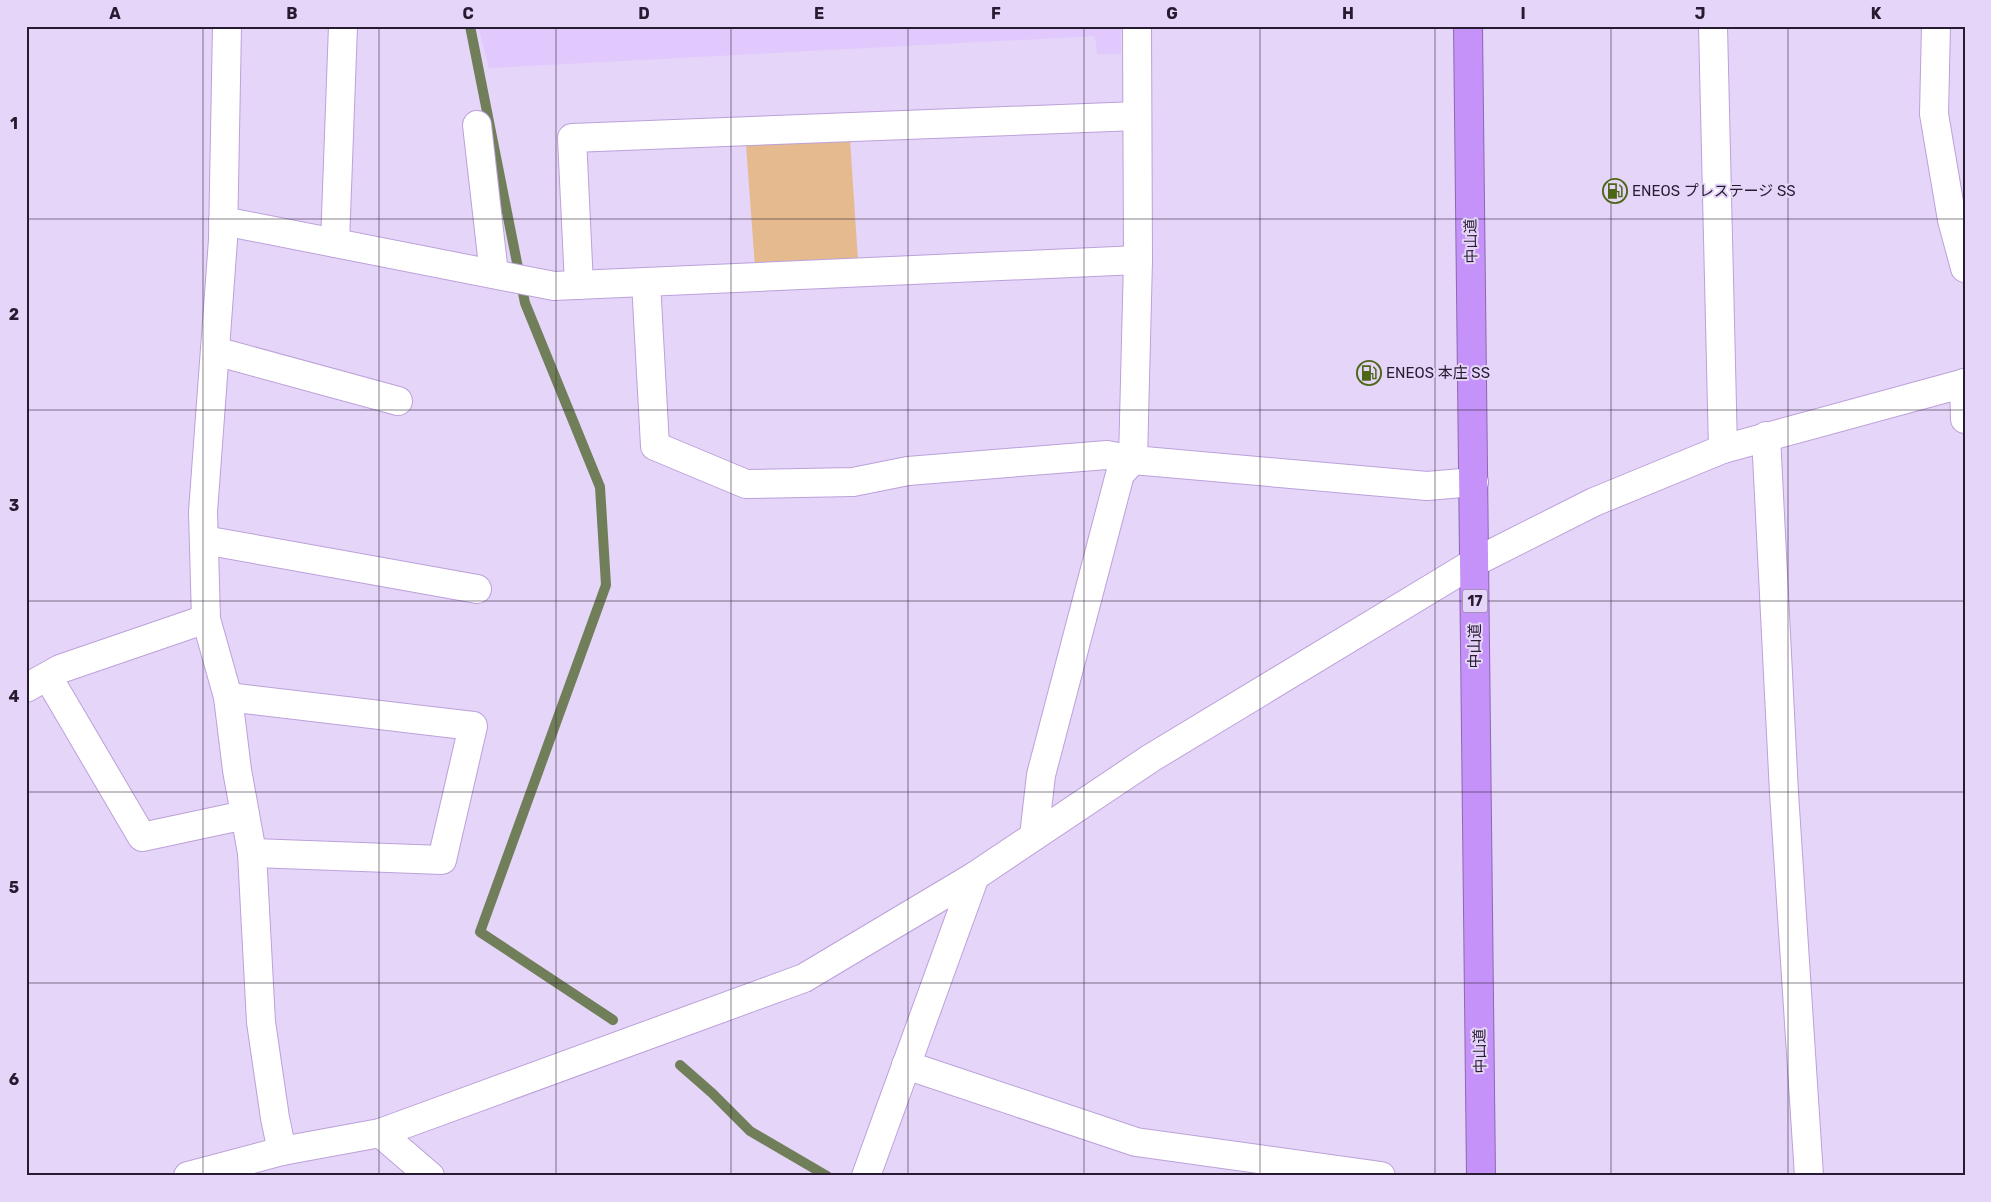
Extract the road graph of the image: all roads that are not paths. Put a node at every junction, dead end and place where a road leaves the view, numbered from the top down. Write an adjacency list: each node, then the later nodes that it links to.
1 (227, 26): 9 (street)
2 (343, 26): 10 (street)
3 (1137, 26): 7 (street)
4 (1468, 26): 23 (highway, 中山道 / 17)
5 (1713, 26): 21 (street)
6 (1936, 26): 12 (street)
7 (1137, 116): 11 (street); 15 (street)
8 (477, 125): 13 (street)
9 (223, 221): 10 (street); 16 (street)
10 (335, 243): 13 (street)
11 (1138, 260): 14 (street); 22 (street)
12 (1965, 268)
13 (502, 276): 15 (street)
14 (646, 282): 15 (street); 22 (street)
15 (579, 285)
16 (215, 351): 18 (street); 24 (street)
17 (1964, 383): 19 (street); 20 (street)
18 (398, 401)
19 (1965, 420)
20 (1766, 436): 21 (street); 42 (street)
21 (1723, 449): 25 (street)
22 (1133, 460): 23 (street); 31 (street)
23 (1474, 482): 25 (highway, 中山道 / 17)
24 (204, 540): 26 (street); 27 (street)
25 (1475, 562): 31 (street); 41 (highway, 中山道 / 17)
26 (477, 589)
27 (206, 619): 28 (street); 29 (street)
28 (37, 682): 30 (street)
29 (228, 697): 30 (street); 32 (street)
30 (245, 815): 32 (street)
31 (1034, 836): 33 (street)
32 (252, 853): 36 (street)
33 (975, 876): 34 (street); 35 (street)
34 (906, 1065): 39 (street); 40 (street)
35 (380, 1134): 36 (street); 38 (street)
36 (282, 1151): 37 (street)
37 (188, 1176)
38 (430, 1176)
39 (866, 1176)
40 (1381, 1176)
41 (1481, 1176)
42 (1809, 1176)

